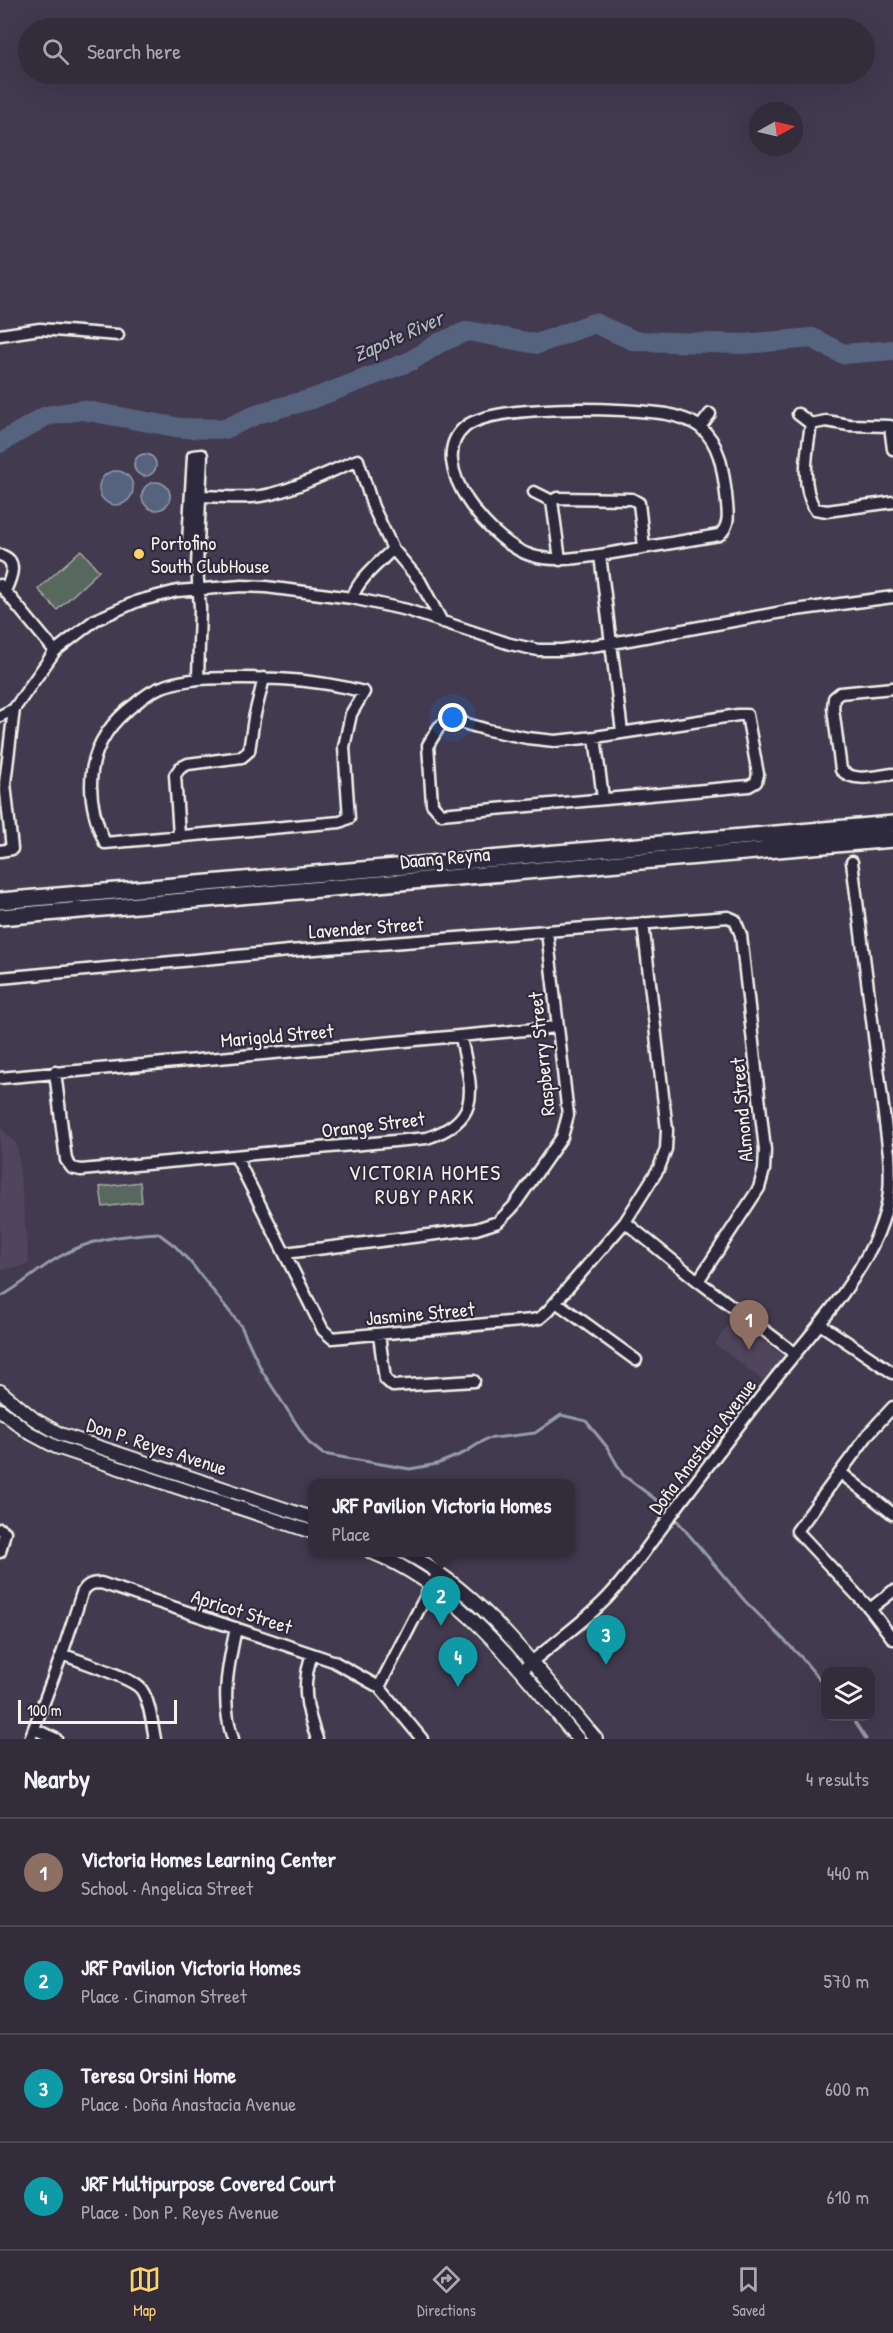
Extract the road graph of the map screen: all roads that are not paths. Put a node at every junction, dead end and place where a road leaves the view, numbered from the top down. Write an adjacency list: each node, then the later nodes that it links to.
1 (0, 335): 2 (street)
2 (118, 335)
3 (710, 414): 6 (street)
4 (798, 414): 5 (street)
5 (811, 424): 7 (street); 11 (street)
6 (700, 427): 12 (street); 17 (street)
7 (893, 449)
8 (534, 492): 10 (street)
9 (200, 496): 13 (street); 13 (street); 14 (street)
10 (552, 501): 12 (street); 17 (street)
11 (893, 502)
12 (644, 547): 16 (street)
13 (198, 548): 19 (street)
14 (393, 549): 21 (street); 22 (street)
15 (0, 555): 18 (street)
16 (600, 555): 17 (street); 23 (street)
17 (560, 560)
18 (3, 588): 24 (street)
19 (198, 588): 21 (street); 24 (street); 26 (street)
20 (893, 597): 23 (street)
21 (352, 598): 22 (street)
22 (442, 622): 23 (street)
23 (612, 644): 30 (street)
24 (55, 651): 28 (street)
25 (264, 678): 26 (street); 35 (street); 35 (street)
26 (198, 679): 35 (street)
27 (893, 688): 32 (street)
28 (14, 710): 29 (street); 38 (street)
29 (0, 716)
30 (622, 732): 31 (street); 33 (street)
31 (595, 737): 33 (street); 33 (street)
32 (893, 774)
33 (603, 798)
34 (893, 824): 36 (main road, Daang Reyna)
35 (179, 835)
36 (843, 836): 37 (main road, Daang Reyna); 40 (main road, Daang Reyna); 41 (main road, Daang Reyna)
37 (893, 839)
38 (0, 851)
39 (852, 862): 51 (street, Doña Anastacia Avenue)
40 (0, 902)
41 (0, 917)
42 (735, 920): 43 (street, Lavender Street); 54 (street, Almond Street)
43 (643, 923): 44 (street, Lavender Street); 52 (street, Jasmine Street)
44 (547, 931): 45 (street, Lavender Street); 46 (street, Raspberry Street)
45 (0, 978)
46 (557, 1027): 47 (street, Marigold Street); 53 (street, Raspberry Street)
47 (461, 1037): 48 (street, Marigold Street); 50 (street, Orange Street)
48 (55, 1072): 49 (street, Marigold Street); 50 (street)
49 (0, 1078)
50 (236, 1157): 53 (street, Jasmine Street)
51 (891, 1206): 56 (street, Doña Anastacia Avenue)
52 (625, 1222): 54 (street); 55 (street, Jasmine Street)
53 (285, 1253): 57 (street, Jasmine Street)
54 (698, 1281): 58 (street)
55 (556, 1302): 57 (street, Jasmine Street); 59 (street)
56 (820, 1324): 58 (street, Doña Anastacia Avenue); 60 (street)
57 (379, 1335): 61 (street)
58 (796, 1354): 81 (street, Doña Anastacia Avenue)
59 (636, 1360)
60 (893, 1373)
61 (474, 1381)
62 (0, 1391): 67 (street, Don P. Reyes Avenue)
63 (893, 1407): 65 (street)
64 (0, 1410): 69 (street, Don P. Reyes Avenue)
65 (841, 1473): 66 (street); 76 (street)
66 (893, 1514)
67 (308, 1517)
68 (3, 1531): 70 (street)
69 (308, 1531)
70 (0, 1552)
71 (381, 1557): 74 (street)
72 (412, 1557): 73 (street)
73 (438, 1573): 74 (street); 81 (street)
74 (431, 1585): 82 (street); 83 (street)
75 (893, 1591): 76 (street)
76 (870, 1609): 78 (street)
77 (236, 1628): 79 (street, Apricot Street); 80 (street, Apricot Street); 87 (street)
78 (893, 1639)
79 (62, 1654): 84 (street); 86 (street)
80 (312, 1654): 83 (street, Apricot Street); 88 (street)
81 (531, 1662): 82 (street, Doña Anastacia Avenue); 91 (street)
82 (521, 1671): 90 (street)
83 (379, 1687): 89 (street)
84 (32, 1734): 85 (street)
85 (56, 1739)
86 (155, 1739)
87 (232, 1739)
88 (317, 1739)
89 (422, 1739)
90 (578, 1739)
91 (596, 1739)

